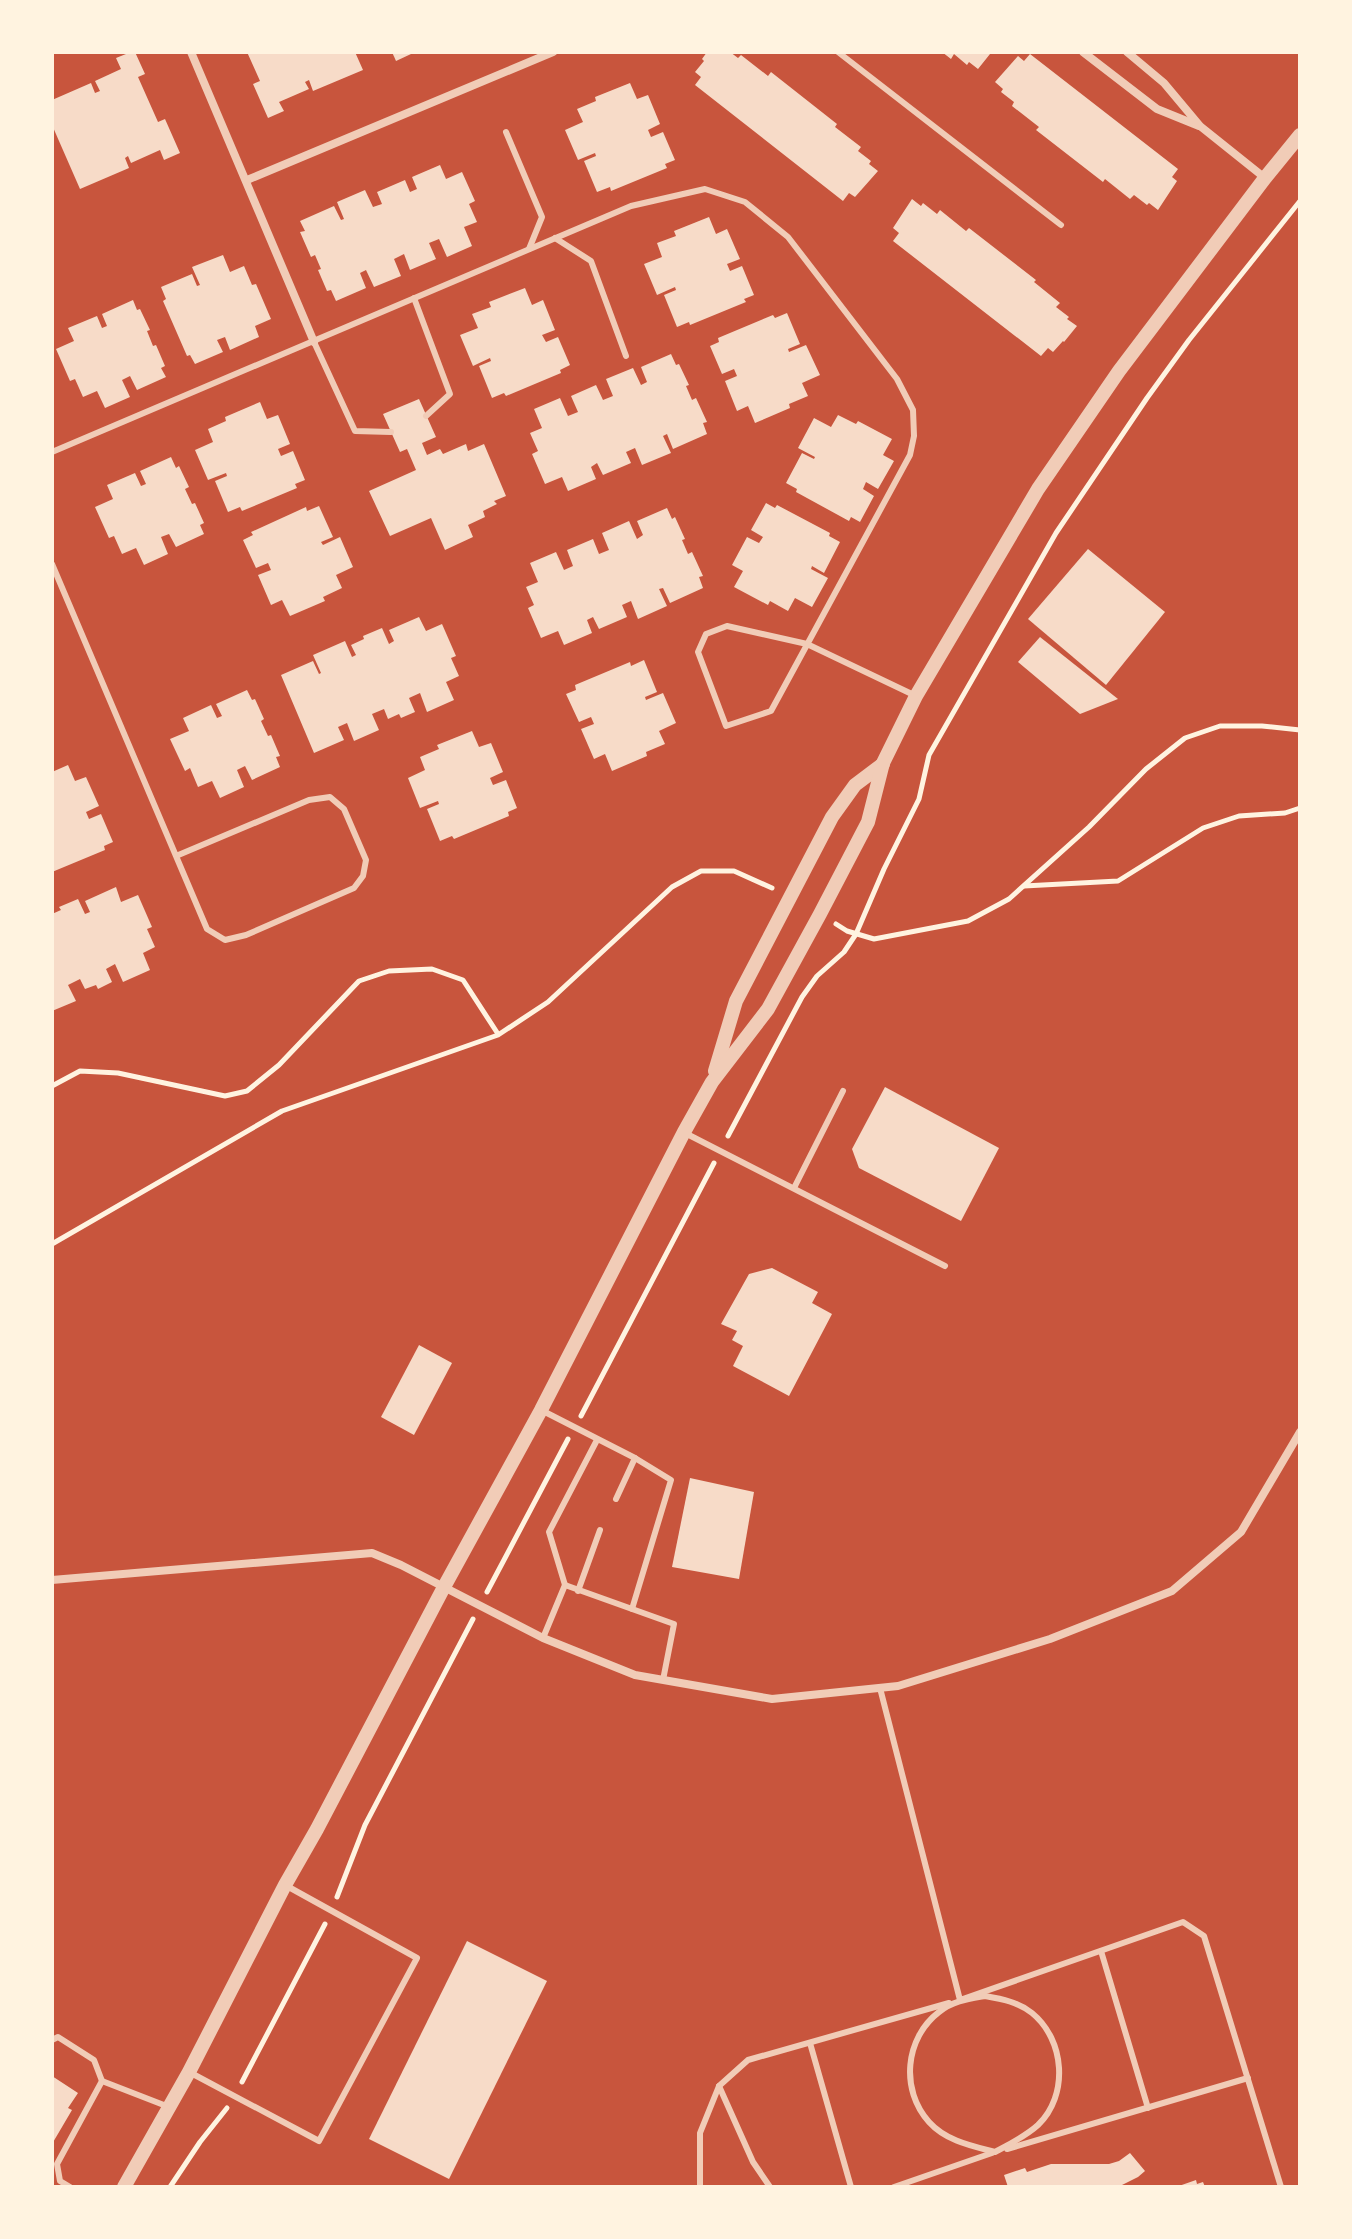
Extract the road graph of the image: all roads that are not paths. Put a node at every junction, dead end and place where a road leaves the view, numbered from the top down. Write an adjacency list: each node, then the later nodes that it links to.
1 (191, 52): 10 (street)
2 (553, 52): 10 (street)
3 (838, 52): 11 (lane)
4 (1083, 52): 6 (street)
5 (1127, 52): 6 (street)
6 (1200, 126): 9 (street)
7 (506, 132): 13 (lane)
8 (1300, 135): 9 (street)
9 (1265, 178): 22 (street)
10 (247, 180): 15 (street)
11 (1061, 225)
12 (555, 238): 13 (lane); 16 (lane); 21 (lane)
13 (529, 249): 14 (lane)
14 (414, 298): 15 (lane); 17 (lane)
15 (314, 342): 18 (lane); 19 (lane)
16 (626, 356)
17 (426, 416)
18 (391, 432)
19 (52, 452)
20 (52, 564): 24 (lane)
21 (807, 644): 21 (lane); 22 (lane)
22 (916, 696): 23 (street)
23 (883, 763): 25 (street); 25 (street)
24 (176, 856): 24 (lane)
25 (712, 1082): 27 (street)
26 (843, 1091): 28 (lane)
27 (684, 1132): 28 (lane); 30 (street)
28 (794, 1188): 29 (lane)
29 (945, 1266)
30 (541, 1410): 32 (lane); 38 (street)
31 (1300, 1432): 43 (street)
32 (597, 1440): 33 (lane); 37 (lane)
33 (635, 1458): 34 (lane); 40 (lane)
34 (616, 1499)
35 (600, 1530): 39 (lane)
36 (52, 1580): 38 (street)
37 (565, 1585): 39 (lane); 41 (lane)
38 (444, 1587): 41 (street); 44 (street)
39 (578, 1591): 40 (lane)
40 (632, 1609): 42 (lane)
41 (543, 1638): 42 (street)
42 (663, 1680): 43 (street)
43 (880, 1688): 46 (lane)
44 (285, 1885): 49 (street); 49 (lane)
45 (1101, 1951): 46 (lane); 50 (lane); 54 (lane)
46 (960, 2000): 48 (lane); 55 (lane); 55 (lane)
47 (52, 2040): 51 (lane)
48 (810, 2043): 52 (lane); 60 (lane)
49 (189, 2072): 53 (street)
50 (1248, 2078): 54 (lane); 62 (lane)
51 (102, 2081): 53 (lane); 56 (lane)
52 (719, 2086): 58 (lane); 59 (lane)
53 (169, 2107): 57 (street)
54 (1148, 2108): 55 (lane)
55 (995, 2152): 61 (lane)
56 (70, 2187)
57 (124, 2187)
58 (700, 2187)
59 (770, 2187)
60 (851, 2187)
61 (894, 2187)
62 (1281, 2187)

